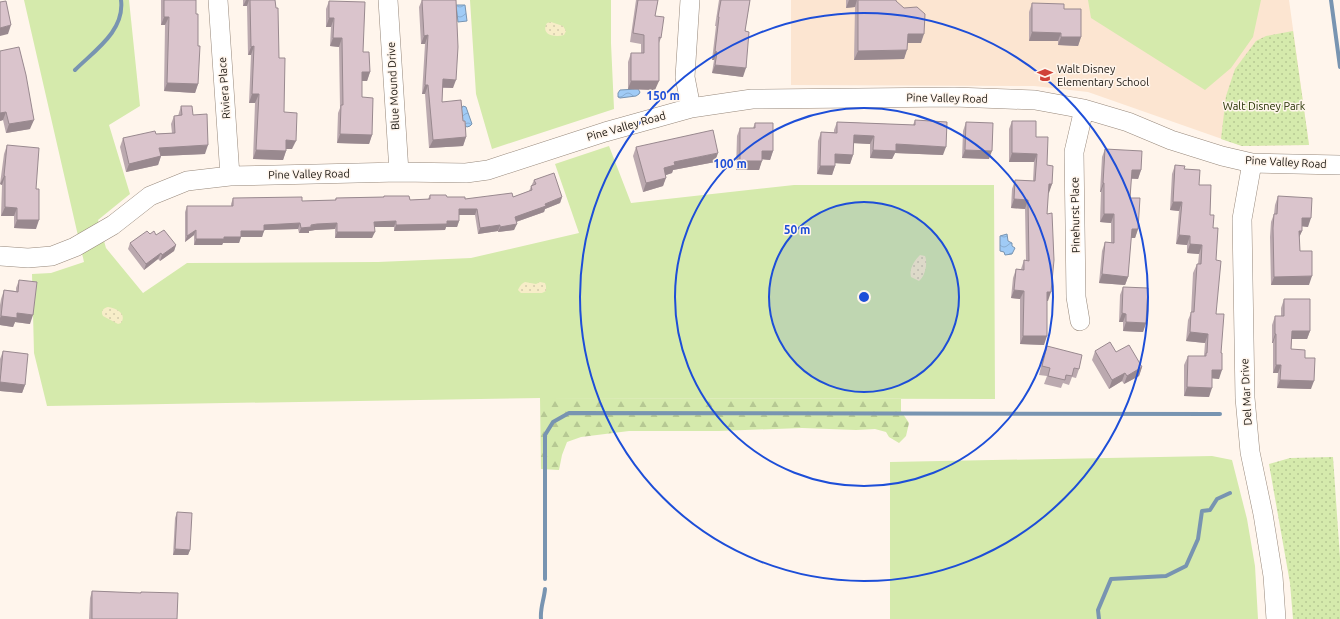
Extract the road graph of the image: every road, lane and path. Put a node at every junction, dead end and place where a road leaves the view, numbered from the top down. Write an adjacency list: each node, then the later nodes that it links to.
1 (218, 0): 9 (street, Riviera Place)
2 (388, 0): 8 (street, Blue Mound Drive)
3 (690, 0): 4 (street)
4 (691, 108): 5 (street, Pine Valley Road); 8 (street, Pine Valley Road)
5 (1084, 109): 6 (street, Pine Valley Road); 11 (street, Pinehurst Place)
6 (1252, 163): 7 (street, Pine Valley Road); 12 (street, Del Mar Drive)
7 (1337, 165)
8 (399, 172): 9 (street, Pine Valley Road)
9 (230, 176): 10 (street, Pine Valley Road)
10 (0, 256)
11 (1080, 321)
12 (1276, 619)

